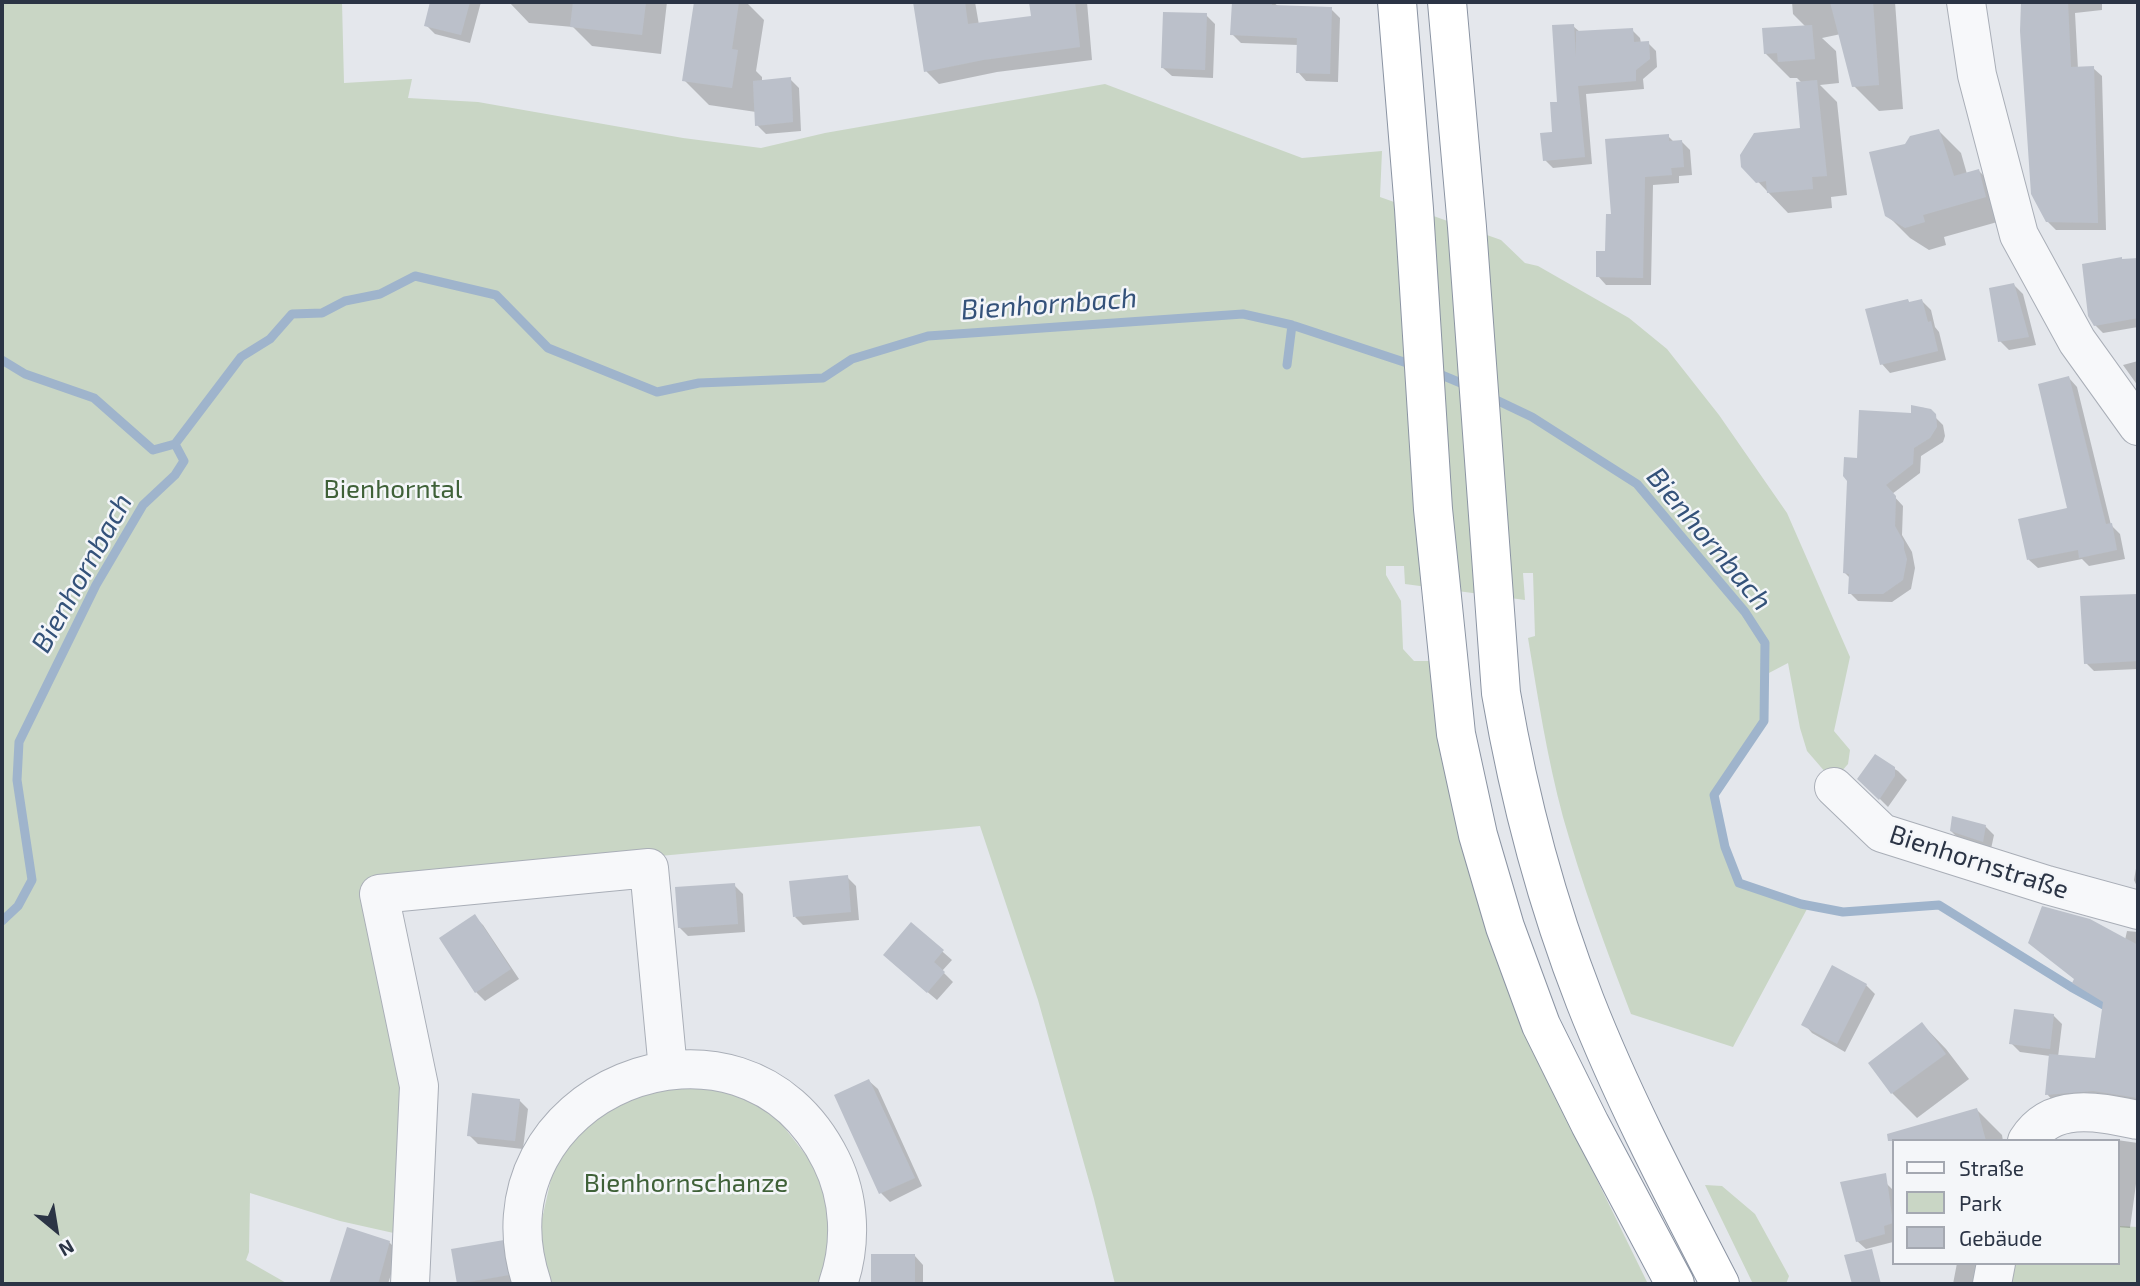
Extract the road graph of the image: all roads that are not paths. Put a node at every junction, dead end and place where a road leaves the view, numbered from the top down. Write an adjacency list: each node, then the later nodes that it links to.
1 (1397, 2): 16 (highway)
2 (1447, 2): 10 (highway)
3 (1965, 2): 4 (street)
4 (2138, 426)
5 (1834, 787): 6 (street, Bienhornstraße)
6 (2138, 910)
7 (668, 1070): 13 (street); 14 (street); 15 (street)
8 (2138, 1121): 9 (street)
9 (2028, 1139)
10 (1653, 1152): 11 (highway); 17 (highway)
11 (1695, 1167)
12 (1996, 1265): 18 (street)
13 (410, 1284)
14 (531, 1284)
15 (838, 1284)
16 (1675, 1284)
17 (1720, 1284)
18 (1992, 1284)

